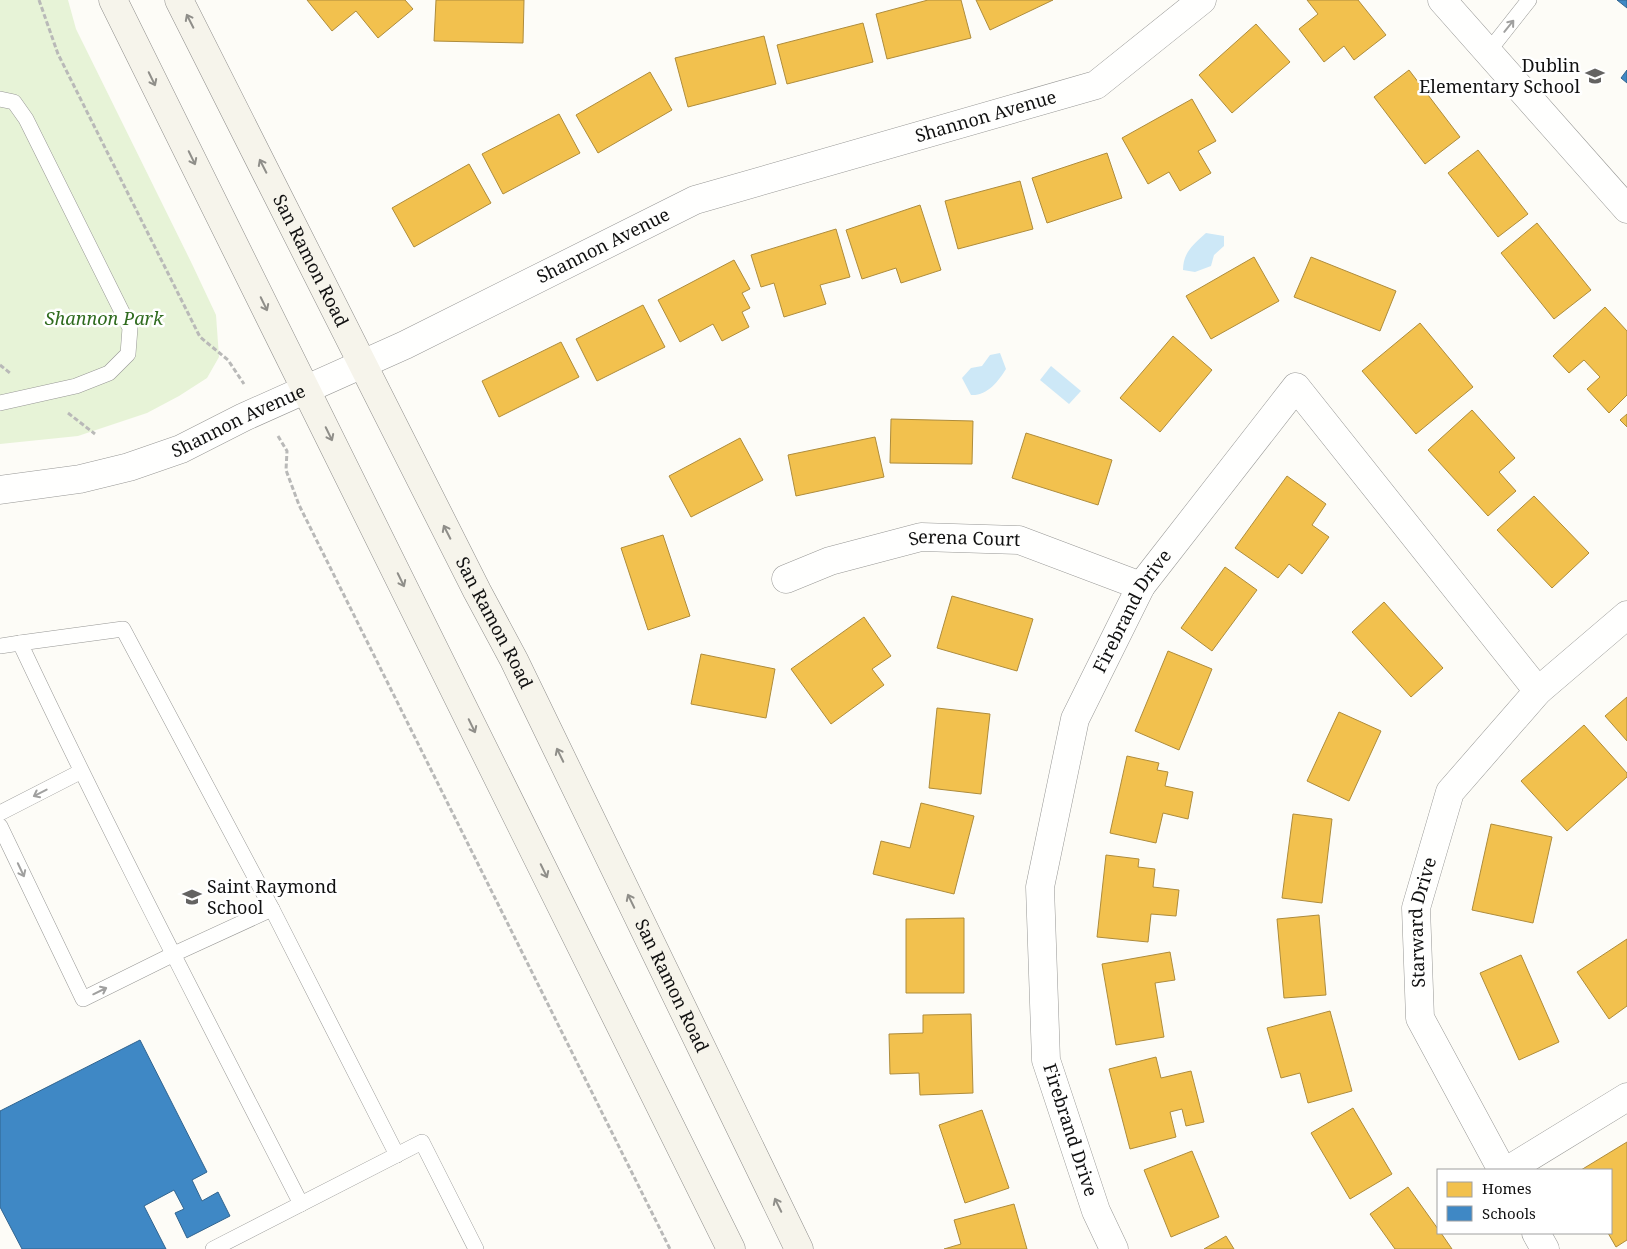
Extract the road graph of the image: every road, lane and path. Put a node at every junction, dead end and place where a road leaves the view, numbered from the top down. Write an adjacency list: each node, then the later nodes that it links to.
1 (39, 0): 10 (path)
2 (113, 0): 14 (main road, one-way to 14)
3 (179, 0): 12 (main road, San Ramon Road, one-way to 3)
4 (1202, 0): 12 (street, Shannon Avenue)
5 (1442, 0): 7 (street)
6 (1529, 0): 7 (lane, one-way to 6)
7 (1488, 52): 9 (street)
8 (0, 99): 15 (lane)
9 (1627, 209)
10 (228, 360)
11 (0, 365): 13 (path)
12 (364, 365): 14 (street, Shannon Avenue); 41 (main road, San Ramon Road, one-way to 12)
13 (10, 373)
14 (308, 390): 19 (street, Shannon Avenue); 40 (main road, one-way to 40)
15 (0, 403)
16 (61, 408): 17 (path)
17 (95, 434)
18 (287, 451): 39 (path)
19 (0, 490)
20 (786, 579): 21 (street, Serena Court)
21 (1141, 586): 25 (street, Firebrand Drive); 42 (street, Firebrand Drive)
22 (1627, 615): 25 (street, Starward Drive)
23 (20, 644): 24 (lane); 26 (lane); 29 (lane)
24 (0, 646)
25 (1538, 691): 33 (street, Starward Drive)
26 (80, 772): 27 (lane, one-way to 27); 30 (lane)
27 (0, 813)
28 (0, 826): 30 (lane, one-way to 30)
29 (272, 909): 30 (lane); 32 (lane)
30 (174, 954): 35 (lane)
31 (1627, 1097): 34 (street)
32 (397, 1154): 35 (lane); 38 (lane)
33 (1501, 1169)
34 (1510, 1169)
35 (301, 1204): 37 (lane)
36 (1537, 1234): 43 (street)
37 (213, 1249)
38 (476, 1249)
39 (670, 1249)
40 (731, 1249)
41 (799, 1249)
42 (1114, 1249)
43 (1545, 1249)

